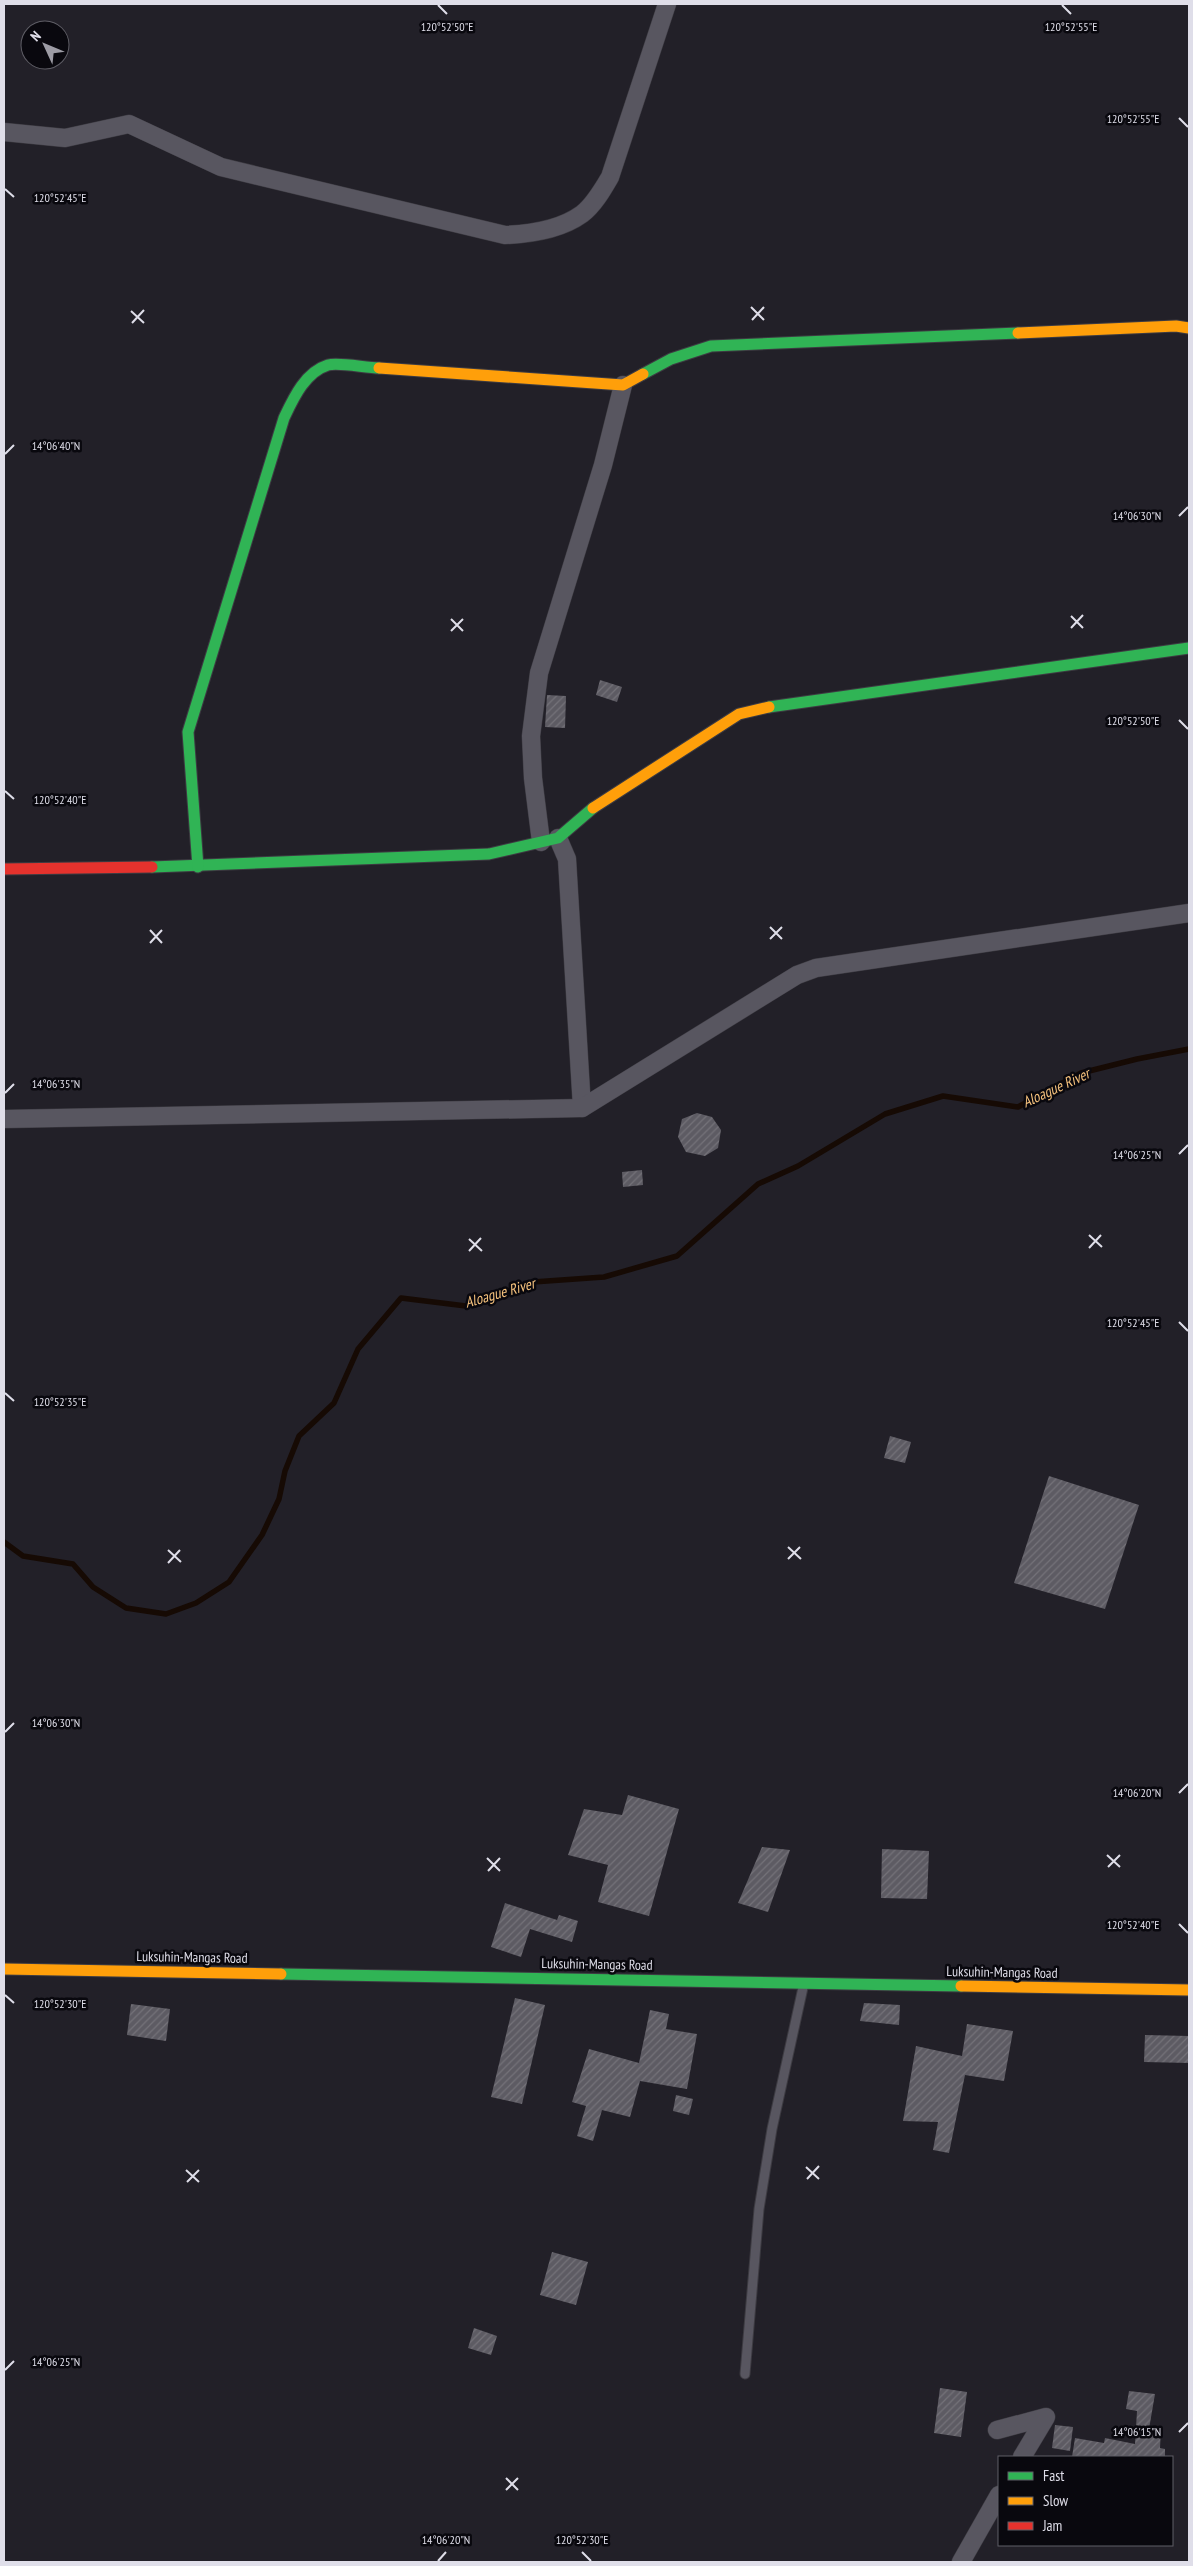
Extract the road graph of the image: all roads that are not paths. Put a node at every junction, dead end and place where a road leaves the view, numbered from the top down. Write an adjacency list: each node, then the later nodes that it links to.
1 (667, 4): 2 (street)
2 (4, 132)
3 (1189, 328): 4 (street)
4 (623, 385): 6 (street); 7 (street)
5 (1189, 648): 6 (street)
6 (549, 840): 7 (street); 10 (street)
7 (198, 867): 8 (street)
8 (4, 869)
9 (1189, 913): 10 (street)
10 (582, 1108): 11 (street)
11 (4, 1119)
12 (4, 1969): 13 (street, Luksuhin-Mangas Road)
13 (804, 1983): 14 (street, Luksuhin-Mangas Road); 15 (lane)
14 (1189, 1990)
15 (744, 2374)
16 (997, 2430): 17 (street)
17 (1023, 2456)
18 (998, 2498): 19 (street)
19 (961, 2562)

